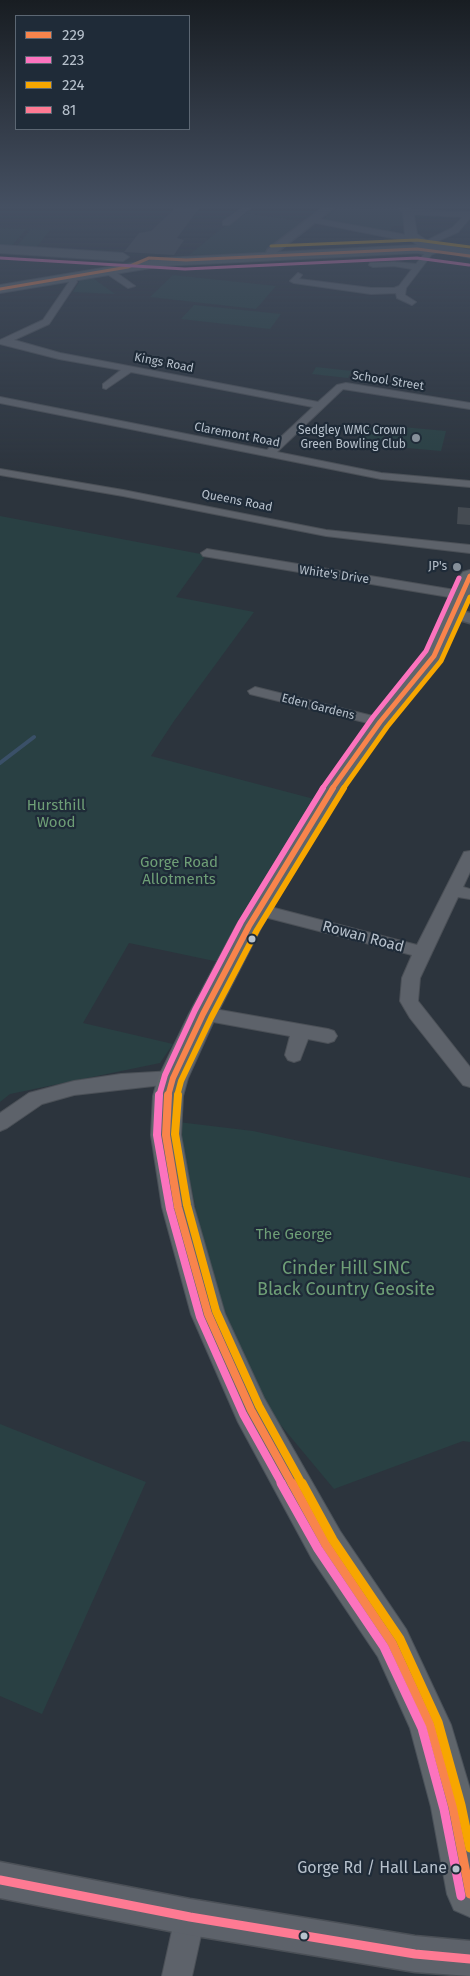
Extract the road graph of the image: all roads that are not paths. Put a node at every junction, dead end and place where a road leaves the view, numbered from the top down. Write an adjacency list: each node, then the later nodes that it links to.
1 (62, 298): 4 (street)
2 (404, 298): 3 (street)
3 (412, 302)
4 (3, 342): 5 (street, Kings Road)
5 (129, 369): 6 (street); 8 (street, Kings Road)
6 (106, 386)
7 (0, 400): 10 (street, Claremont Road)
8 (319, 405): 9 (street, School Street); 10 (street, School Street)
9 (470, 406)
10 (268, 455): 12 (street, Claremont Road)
11 (0, 472): 13 (street, Queens Road)
12 (470, 484)
13 (470, 550)
14 (207, 553): 15 (street, White's Drive)
15 (465, 594): 17 (main road)
16 (255, 691): 17 (street, Eden Gardens)
17 (380, 722): 21 (main road)
18 (470, 856): 19 (street, Rowan Road)
19 (453, 890): 20 (street); 22 (street, Rowan Road)
20 (470, 894)
21 (259, 910): 22 (street, Rowan Road); 23 (main road)
22 (422, 952): 28 (street)
23 (203, 1014): 24 (street); 27 (main road)
24 (301, 1031): 25 (street); 26 (street)
25 (328, 1036)
26 (294, 1055)
27 (173, 1078): 29 (street); 31 (main road)
28 (470, 1080)
29 (0, 1123)
30 (0, 1880): 32 (street)
31 (470, 1894)
32 (190, 1917): 33 (street); 34 (street)
33 (470, 1959)
34 (177, 1976)

